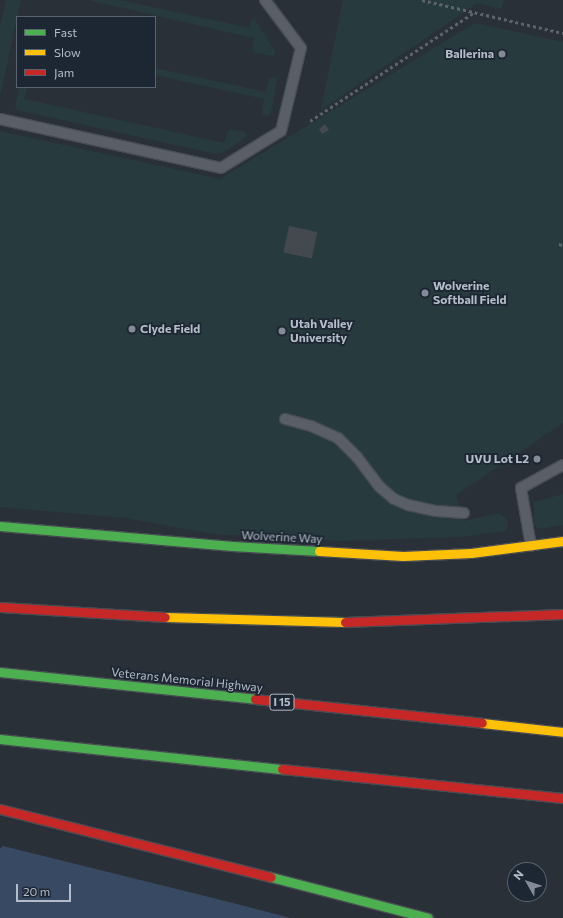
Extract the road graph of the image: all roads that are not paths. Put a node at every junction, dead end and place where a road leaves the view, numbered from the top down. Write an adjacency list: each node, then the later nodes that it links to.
1 (265, 0): 2 (lane)
2 (0, 119)
3 (285, 419): 5 (lane)
4 (563, 465): 8 (lane)
5 (464, 513)
6 (0, 526): 8 (main road, Wolverine Way)
7 (563, 541): 8 (main road, Wolverine Way)
8 (531, 546)
9 (0, 607): 10 (main road)
10 (563, 614)
11 (0, 672): 12 (main road, Veterans Memorial Highway / I 15)
12 (563, 732)
13 (0, 739): 14 (main road)
14 (563, 798)
15 (0, 809): 16 (main road)
16 (428, 918)

